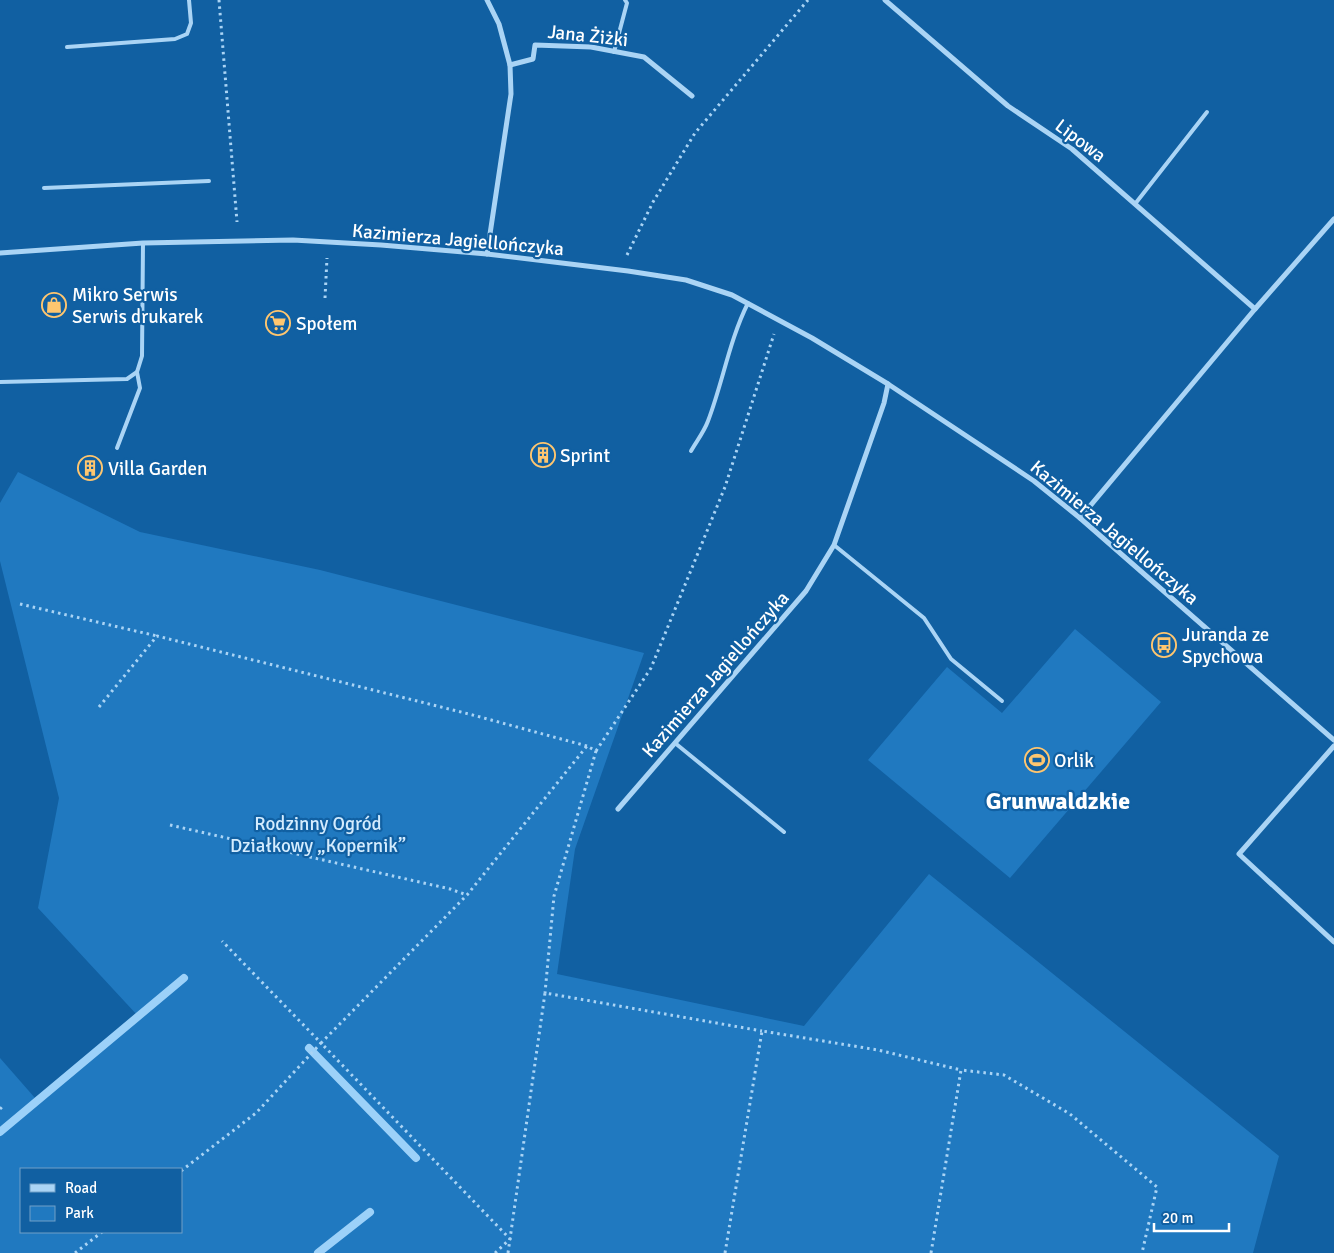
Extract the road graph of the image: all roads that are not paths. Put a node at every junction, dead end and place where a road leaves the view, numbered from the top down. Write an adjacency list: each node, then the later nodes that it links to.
1 (190, 0): 5 (lane)
2 (487, 0): 7 (street)
3 (625, 0): 6 (lane)
4 (885, 0): 12 (street, Lipowa)
5 (67, 47)
6 (614, 52): 7 (street, Jana Żiżki); 8 (street, Jana Żiżki)
7 (510, 65): 16 (street)
8 (692, 96)
9 (1207, 112): 12 (lane)
10 (209, 181): 11 (lane)
11 (44, 188)
12 (1135, 204): 18 (street, Lipowa)
13 (1334, 220): 18 (street)
14 (143, 243): 15 (street, Kazimierza Jagiellończyka); 16 (street, Kazimierza Jagiellończyka); 19 (lane)
15 (0, 254)
16 (487, 254): 17 (street, Kazimierza Jagiellończyka)
17 (748, 303): 21 (street, Kazimierza Jagiellończyka); 23 (lane)
18 (1255, 309): 24 (street)
19 (137, 372): 20 (lane); 22 (lane)
20 (0, 382)
21 (888, 384): 24 (street, Kazimierza Jagiellończyka); 25 (street, Kazimierza Jagiellończyka)
22 (117, 448)
23 (691, 451)
24 (1080, 518): 27 (street, Kazimierza Jagiellończyka)
25 (834, 546): 26 (lane); 28 (street, Kazimierza Jagiellończyka)
26 (1002, 701)
27 (1334, 740)
28 (675, 743): 30 (street, Kazimierza Jagiellończyka); 31 (lane)
29 (1334, 746): 32 (street)
30 (618, 809)
31 (784, 832)
32 (1334, 942)

